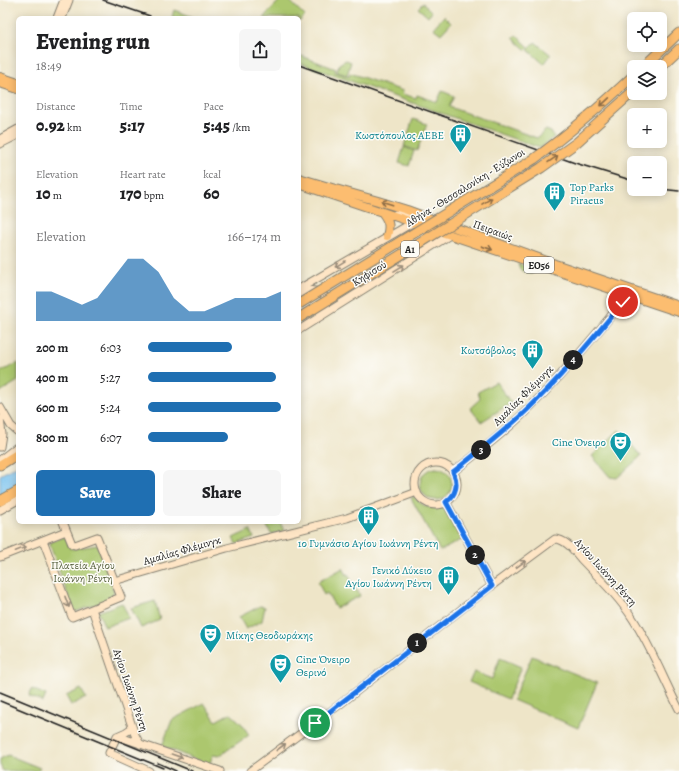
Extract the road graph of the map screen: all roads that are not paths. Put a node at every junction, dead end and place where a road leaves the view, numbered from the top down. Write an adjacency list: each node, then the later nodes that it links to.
1 (64, 0): 3 (main road)
2 (69, 0): 4 (main road)
3 (58, 16)
4 (63, 16)
5 (679, 34): 7 (highway)
6 (679, 49): 8 (highway)
7 (651, 60)
8 (667, 60)
9 (0, 77): 11 (main road)
10 (627, 81): 29 (highway, Αθήνα - Θεσσαλονίκη - Εύζωνοι / Α1, one-way to 29, bridge)
11 (16, 82)
12 (0, 83): 13 (main road)
13 (16, 88)
14 (627, 97): 32 (highway, Α1, one-way to 14, bridge)
15 (16, 130): 17 (main road)
16 (16, 136): 18 (main road)
17 (0, 138)
18 (0, 144)
19 (301, 179): 22 (main road, Πειραιώς / ΕΟ56, one-way to 19)
20 (301, 185): 21 (main road, Πειραιώς / ΕΟ56)
21 (382, 212): 22 (main road); 23 (main road, Πειραιώς / ΕΟ56); 25 (main road)
22 (424, 216): 23 (main road, Κηφισού); 28 (main road, Πειραιώς / ΕΟ56)
23 (412, 222): 24 (main road, Πειραιώς / ΕΟ56); 25 (main road, Κηφισού)
24 (450, 235): 28 (main road, Πειραιώς / ΕΟ56, one-way to 28); 33 (main road, Κηφισού, one-way to 24)
25 (387, 236): 26 (main road, Κηφισού, one-way to 26)
26 (301, 288)
27 (301, 293): 34 (main road)
28 (631, 293): 30 (main road, Πειραιώς / ΕΟ56); 31 (main road, Πειραιώς / ΕΟ56); 45 (main road, Αμαλίας Φλέμινγκ)
29 (301, 303)
30 (679, 306)
31 (679, 312)
32 (301, 317)
33 (301, 329)
34 (301, 329)
35 (0, 407): 37 (main road)
36 (0, 419): 38 (main road)
37 (16, 430)
38 (0, 447)
39 (16, 448): 41 (main road)
40 (16, 455): 43 (highway)
41 (0, 460)
42 (16, 461): 44 (highway)
43 (0, 465)
44 (0, 470)
45 (453, 472): 47 (main road); 50 (main road)
46 (16, 492): 48 (highway)
47 (416, 492): 50 (main road); 56 (main road, Αμαλίας Φλέμινγκ)
48 (0, 501)
49 (16, 501): 51 (main road)
50 (446, 502): 57 (main road)
51 (0, 510)
52 (64, 524): 53 (main road)
53 (66, 531): 54 (main road); 56 (main road)
54 (43, 540): 55 (main road, one-way to 54); 58 (main road, one-way to 58)
55 (0, 557)
56 (114, 581): 58 (main road)
57 (492, 586): 59 (main road, Αγίου Ιωάννη Ρέντη, one-way to 59); 66 (main road, Αγίου Ιωάννη Ρέντη, one-way to 57)
58 (92, 608): 60 (main road, Αγίου Ιωάννη Ρέντη)
59 (679, 709)
60 (133, 731): 61 (main road); 62 (main road); 63 (main road, Αγίου Ιωάννη Ρέντη)
61 (117, 736): 62 (main road); 64 (main road)
62 (126, 739): 63 (main road)
63 (140, 744): 65 (main road, Αγίου Ιωάννη Ρέντη, one-way to 65)
64 (149, 771)
65 (220, 771)
66 (250, 771)

